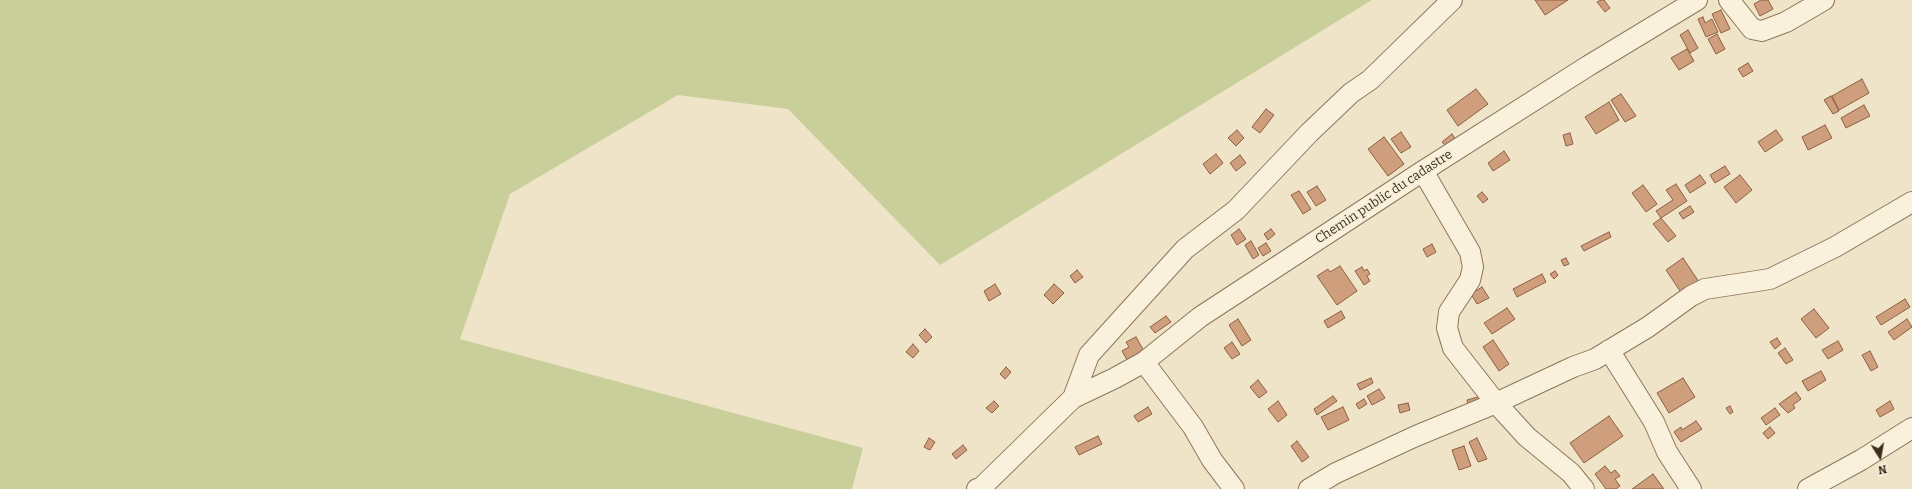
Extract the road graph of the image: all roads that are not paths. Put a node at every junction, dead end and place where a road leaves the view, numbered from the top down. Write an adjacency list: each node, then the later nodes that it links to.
1 (1452, 0): 9 (street)
2 (1697, 0): 5 (street, Chemin public du cadastre)
3 (1729, 0): 4 (street)
4 (1824, 0)
5 (1423, 171): 8 (street, Chemin public du cadastre); 10 (street)
6 (1912, 202): 7 (street)
7 (1609, 350): 10 (street); 16 (street)
8 (1144, 362): 9 (street, Chemin public du cadastre); 13 (street)
9 (1073, 398): 12 (street)
10 (1496, 403): 14 (street); 15 (street)
11 (1912, 428): 17 (street)
12 (980, 489)
13 (1234, 489)
14 (1309, 489)
15 (1584, 489)
16 (1690, 489)
17 (1808, 489)

